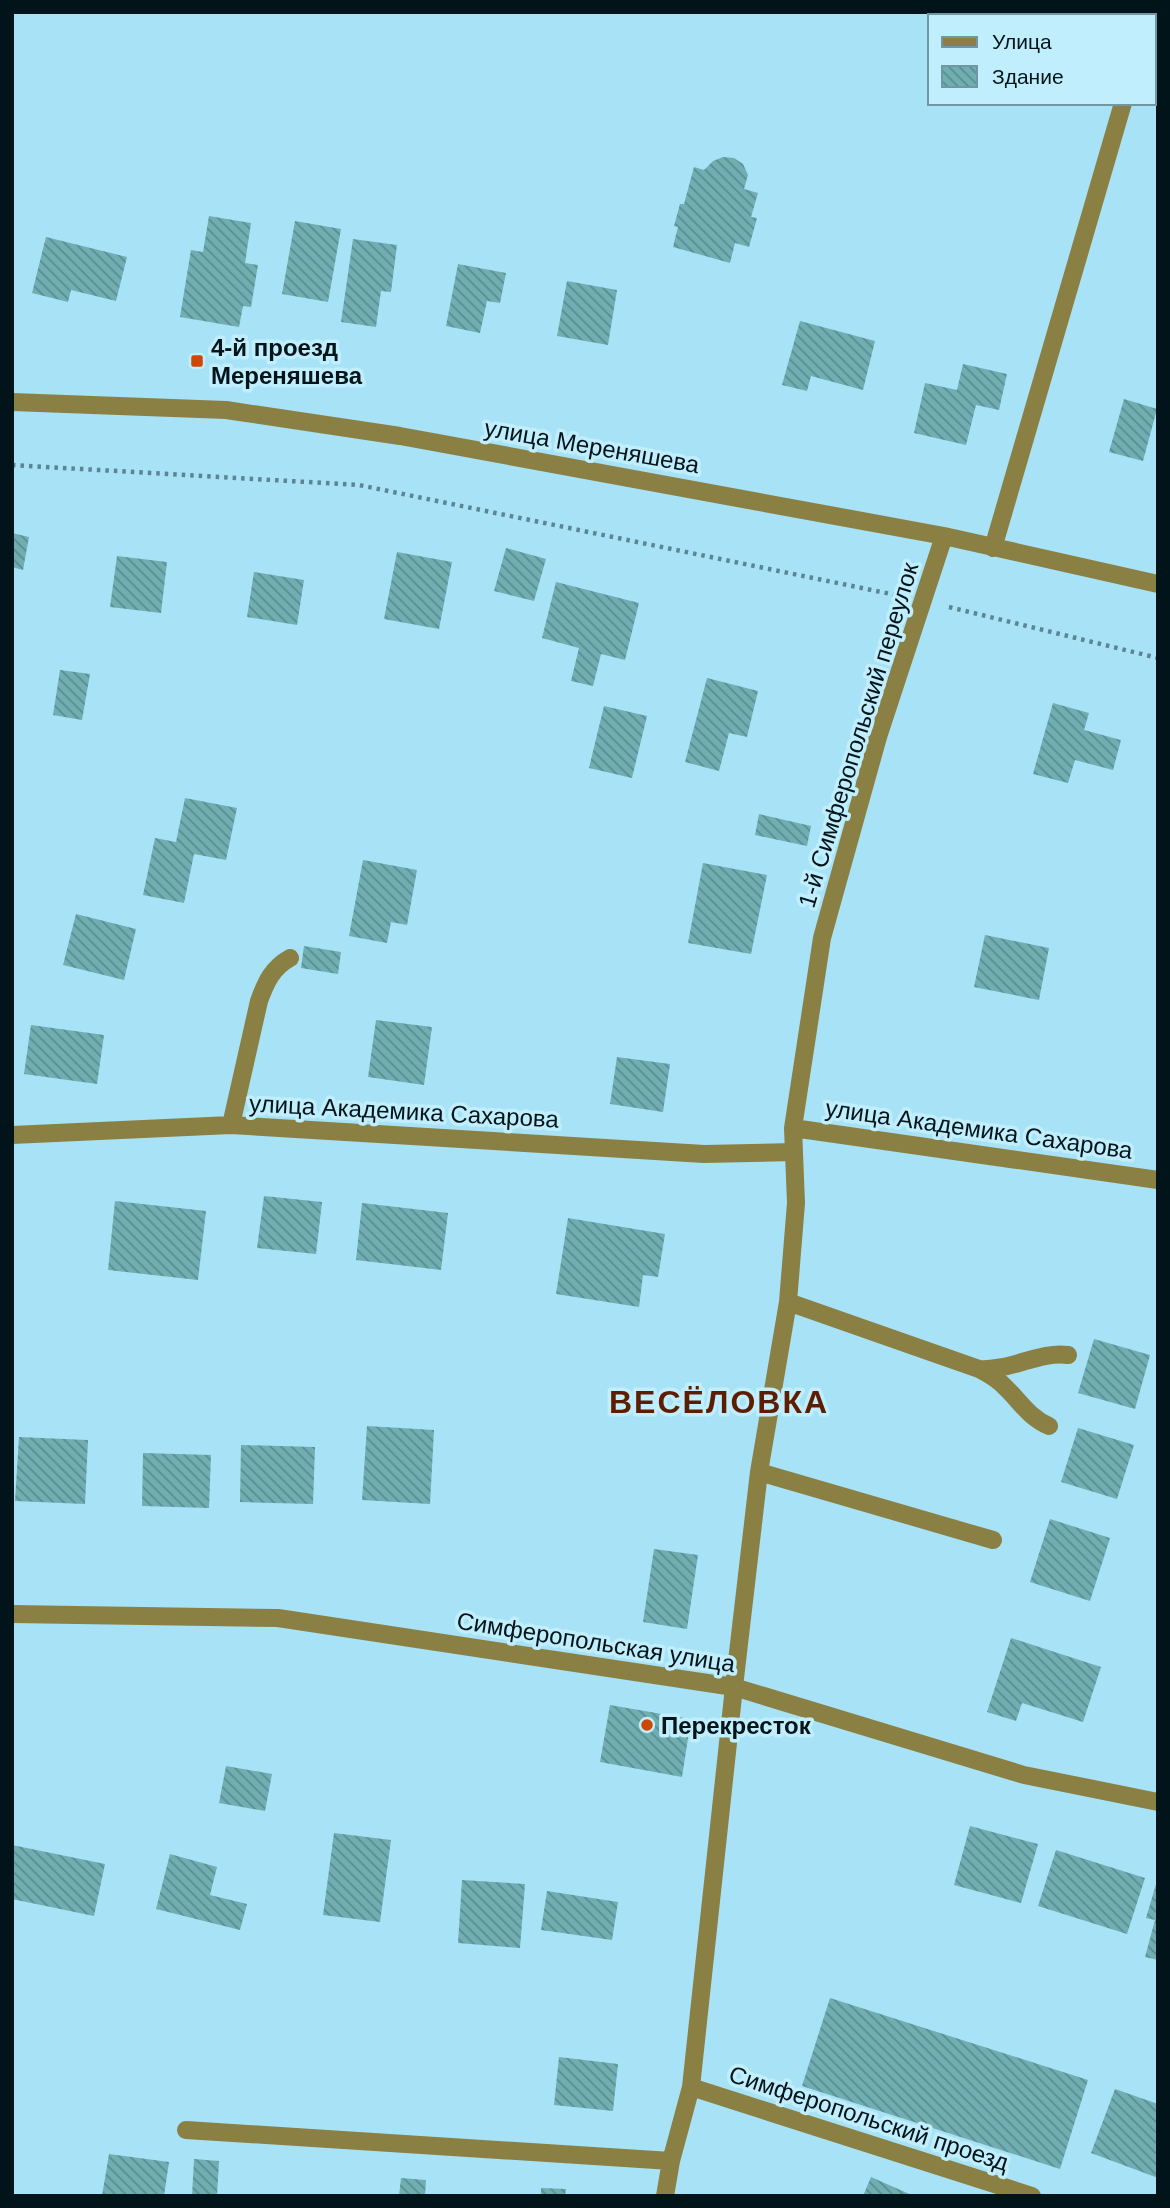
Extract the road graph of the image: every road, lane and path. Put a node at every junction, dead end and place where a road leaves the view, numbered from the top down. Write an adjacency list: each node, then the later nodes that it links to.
1 (1122, 105): 5 (street)
2 (12, 402): 4 (street, улица Мереняшева)
3 (12, 465): 7 (path)
4 (944, 536): 5 (street, улица Мереняшева); 7 (street, 1-й Симферопольский переулок)
5 (993, 548): 6 (street, улица Мереняшева)
6 (1158, 584)
7 (923, 600): 8 (path); 11 (street, 1-й Симферопольский переулок)
8 (1158, 658)
9 (290, 958): 10 (street)
10 (231, 1125): 12 (street, улица Академика Сахарова); 13 (street, улица Академика Сахарова)
11 (793, 1128): 13 (street, 1-й Симферопольский переулок); 14 (street, улица Академика Сахарова)
12 (12, 1135)
13 (794, 1152): 15 (street, 1-й Симферопольский переулок)
14 (1158, 1180)
15 (788, 1301): 17 (street); 19 (street, 1-й Симферопольский переулок)
16 (1068, 1356): 17 (street)
17 (979, 1369): 18 (street)
18 (1049, 1426)
19 (759, 1472): 20 (street); 22 (street, 1-й Симферопольский переулок)
20 (992, 1540)
21 (12, 1614): 22 (street, Симферопольская улица)
22 (734, 1687): 23 (street, Симферопольская улица); 24 (street, 1-й Симферопольский переулок)
23 (1158, 1802)
24 (691, 2087): 26 (street, 1-й Симферопольский переулок); 28 (street, Симферопольский проезд)
25 (186, 2130): 26 (street)
26 (671, 2161): 27 (street, 1-й Симферопольский переулок)
27 (665, 2196)
28 (1031, 2196)

